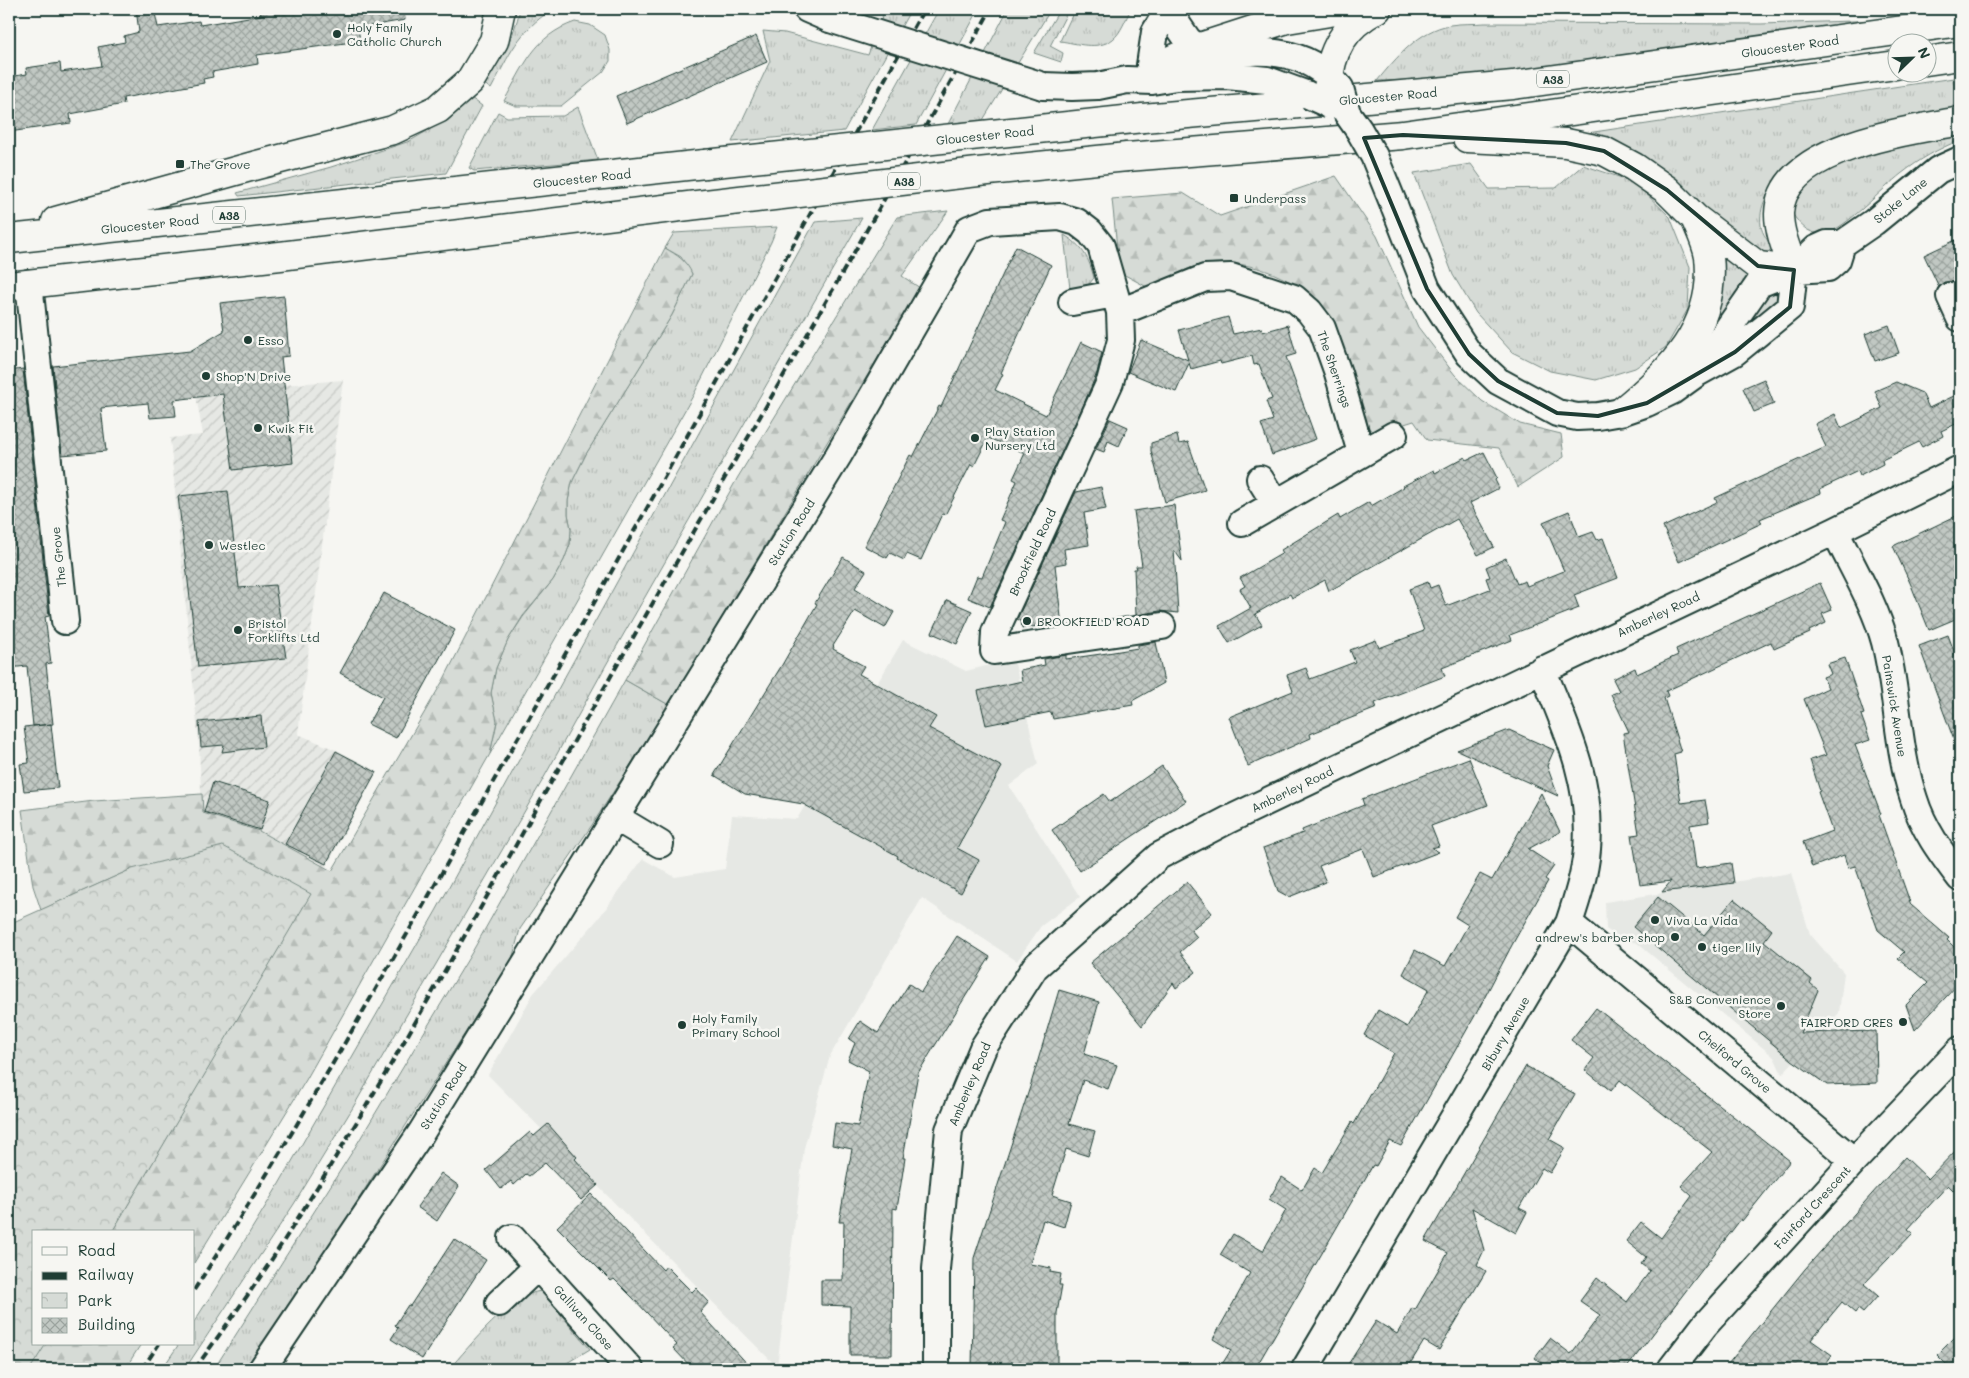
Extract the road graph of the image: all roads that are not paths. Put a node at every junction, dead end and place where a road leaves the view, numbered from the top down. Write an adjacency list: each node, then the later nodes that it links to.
1 (501, 9): 18 (main road)
2 (1348, 9): 7 (main road)
3 (1377, 9): 13 (main road)
4 (1168, 10): 7 (street); 10 (street)
5 (818, 14): 12 (street, bridge)
6 (1960, 22): 19 (main road, Gloucester Road / A38, bridge)
7 (1203, 52): 10 (main road); 13 (street)
8 (1960, 56): 9 (main road)
9 (1936, 60)
10 (1160, 62): 12 (street)
11 (1886, 66): 15 (main road, A38)
12 (1126, 80): 13 (street)
13 (1330, 94): 26 (street, bridge)
14 (1960, 121): 21 (main road)
15 (1403, 135): 17 (main road); 22 (main road, A38, bridge)
16 (1960, 160): 21 (street, Stoke Lane)
17 (1695, 218): 21 (main road); 26 (main road)
18 (9, 234)
19 (9, 239)
20 (960, 242): 24 (street, Brookfield Road); 37 (street, Station Road)
21 (1794, 270): 25 (street); 25 (street)
22 (19, 284): 34 (street, The Grove)
23 (1072, 302): 24 (street)
24 (1117, 303): 28 (street, The Sherrings); 35 (street, Brookfield Road)
25 (1697, 374): 26 (street)
26 (1622, 412)
27 (1394, 435): 28 (street)
28 (1362, 453): 31 (street)
29 (1960, 470): 33 (street, Amberley Road)
30 (1260, 478): 31 (street)
31 (1274, 502): 32 (street)
32 (1242, 523)
33 (1835, 531): 36 (street, Amberley Road); 39 (street, Painswick Avenue)
34 (65, 621)
35 (1162, 626)
36 (1542, 669): 40 (street, Bibury Avenue); 48 (street, Amberley Road)
37 (615, 817): 38 (street); 46 (street, Station Road)
38 (660, 844)
39 (1960, 878)
40 (1569, 923): 42 (street, Chelford Grove); 49 (street, Bibury Avenue)
41 (1960, 1050): 42 (street, Fairford Crescent)
42 (1854, 1161): 50 (street, Fairford Crescent)
43 (512, 1238): 44 (street, Gallivan Close)
44 (538, 1266): 45 (street); 47 (street, Gallivan Close)
45 (499, 1303)
46 (262, 1369)
47 (630, 1369)
48 (936, 1369)
49 (1305, 1369)
50 (1671, 1369)

